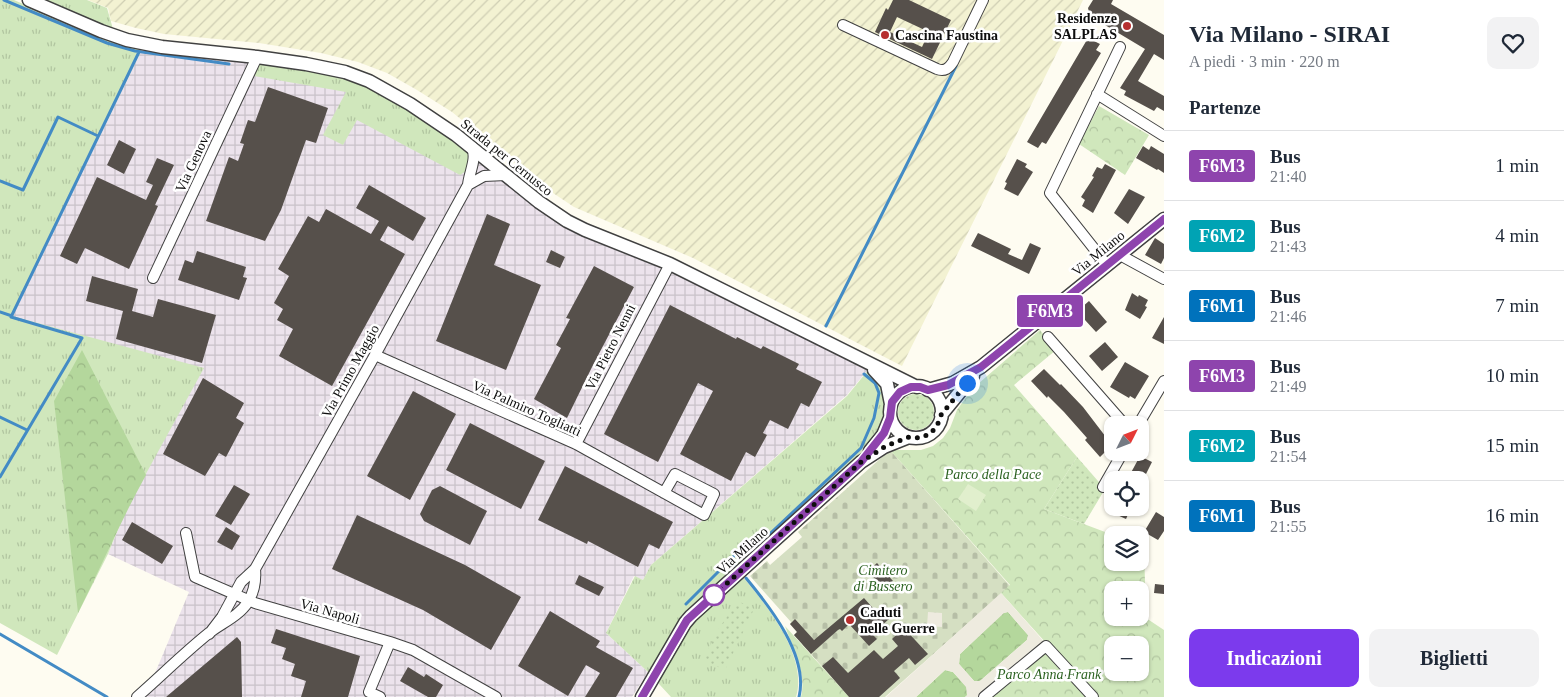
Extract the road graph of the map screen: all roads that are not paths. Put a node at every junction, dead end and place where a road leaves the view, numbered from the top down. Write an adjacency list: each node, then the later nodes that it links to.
1 (29, 0): 5 (street, Strada per Cernusco)
2 (983, 0): 3 (street)
3 (843, 25)
4 (1120, 47): 6 (street)
5 (257, 57): 8 (street, Strada per Cernusco); 18 (street, Via Genova)
6 (1097, 94): 7 (street); 17 (street)
7 (1164, 136)
8 (472, 147): 9 (street, Strada per Cernusco); 10 (street, Via Primo Maggio)
9 (488, 159): 10 (street); 11 (street, Strada per Cernusco); 12 (street)
10 (471, 170): 13 (street, Via Primo Maggio)
11 (506, 175): 12 (street); 16 (street, Strada per Cernusco)
12 (484, 176): 13 (street)
13 (468, 185): 21 (street, Via Primo Maggio)
14 (1164, 219): 15 (street, Via Milano)
15 (1120, 255): 17 (street, Via Milano); 19 (street)
16 (670, 264): 22 (street, Strada per Cernusco); 32 (street, Via Pietro Nenni)
17 (1107, 265): 23 (street, Via Milano)
18 (154, 278)
19 (1164, 279)
20 (1048, 337): 28 (street)
21 (375, 355): 32 (street, Via Palmiro Togliatti); 38 (street, Via Primo Maggio)
22 (861, 359): 25 (street, Strada per Cernusco); 26 (street, Strada per Cernusco)
23 (981, 367): 25 (street, Via Milano); 27 (street, Via Milano)
24 (1164, 381): 29 (street)
25 (922, 388): 26 (street, Via Milano); 27 (street)
26 (891, 404): 30 (street, Via Milano)
27 (941, 415): 31 (street, Via Milano)
28 (1117, 416)
29 (1143, 416)
30 (890, 418): 31 (street); 34 (street, Via Milano)
31 (909, 437): 34 (street, Via Milano)
32 (576, 444): 36 (street, Via Palmiro Togliatti)
33 (1118, 461): 35 (street)
34 (861, 462): 46 (street, Via Milano)
35 (1103, 486)
36 (664, 493): 36 (street, Via Palmiro Togliatti)
37 (186, 533): 39 (street, Via Napoli)
38 (254, 569): 39 (street, Via Primo Maggio); 40 (street, Via Primo Maggio)
39 (234, 594): 40 (street, Via Napoli); 41 (street, Via Primo Maggio)
40 (249, 601): 41 (street); 42 (street, Via Napoli)
41 (209, 634): 43 (street)
42 (390, 642): 44 (street); 45 (street, Via Napoli)
43 (137, 697)
44 (380, 697)
45 (496, 697)
46 (642, 697)
47 (984, 697): 48 (street)
48 (1093, 697)

